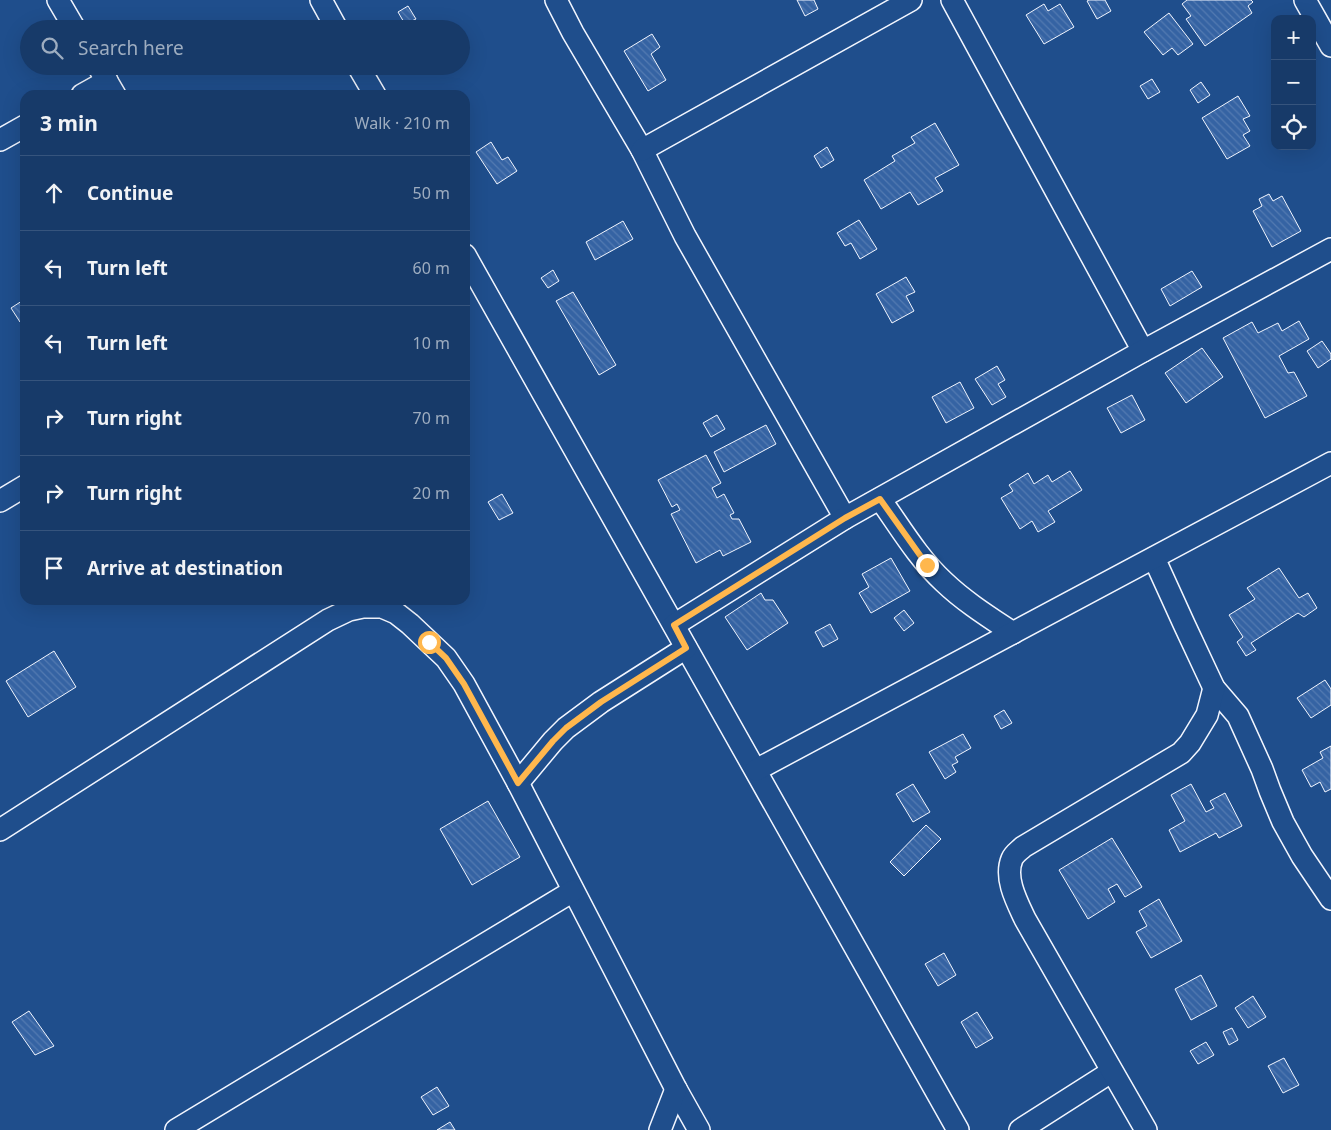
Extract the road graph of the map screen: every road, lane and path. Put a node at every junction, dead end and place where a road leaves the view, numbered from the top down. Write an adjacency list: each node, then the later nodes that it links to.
1 (58, 0): 7 (street)
2 (321, 0): 8 (street)
3 (556, 0): 16 (street)
4 (911, 0): 16 (street)
5 (952, 0): 19 (street)
6 (1305, 0): 9 (street)
7 (70, 20)
8 (332, 20)
9 (1331, 46)
10 (363, 75): 13 (street)
11 (107, 81): 12 (street)
12 (91, 90)
13 (372, 90)
14 (20, 129): 15 (street)
15 (0, 140)
16 (642, 150): 24 (street)
17 (1331, 249): 19 (street)
18 (470, 264): 26 (street)
19 (1143, 351): 22 (street)
20 (1331, 463): 25 (street)
21 (20, 489): 23 (street)
22 (880, 499): 24 (street); 27 (street)
23 (0, 501)
24 (845, 518): 26 (street)
25 (1154, 558): 27 (street); 29 (street)
26 (674, 625): 28 (street)
27 (1013, 633): 30 (street)
28 (686, 648): 30 (street); 31 (street)
29 (1214, 688): 34 (street); 35 (street)
30 (756, 770): 40 (street)
31 (518, 783): 32 (street); 33 (street)
32 (0, 830)
33 (573, 891): 36 (street); 37 (street)
34 (1331, 899)
35 (1111, 1072): 41 (street); 42 (street)
36 (676, 1089): 38 (street); 39 (street)
37 (176, 1130)
38 (660, 1130)
39 (699, 1130)
40 (958, 1130)
41 (1020, 1130)
42 (1146, 1130)

